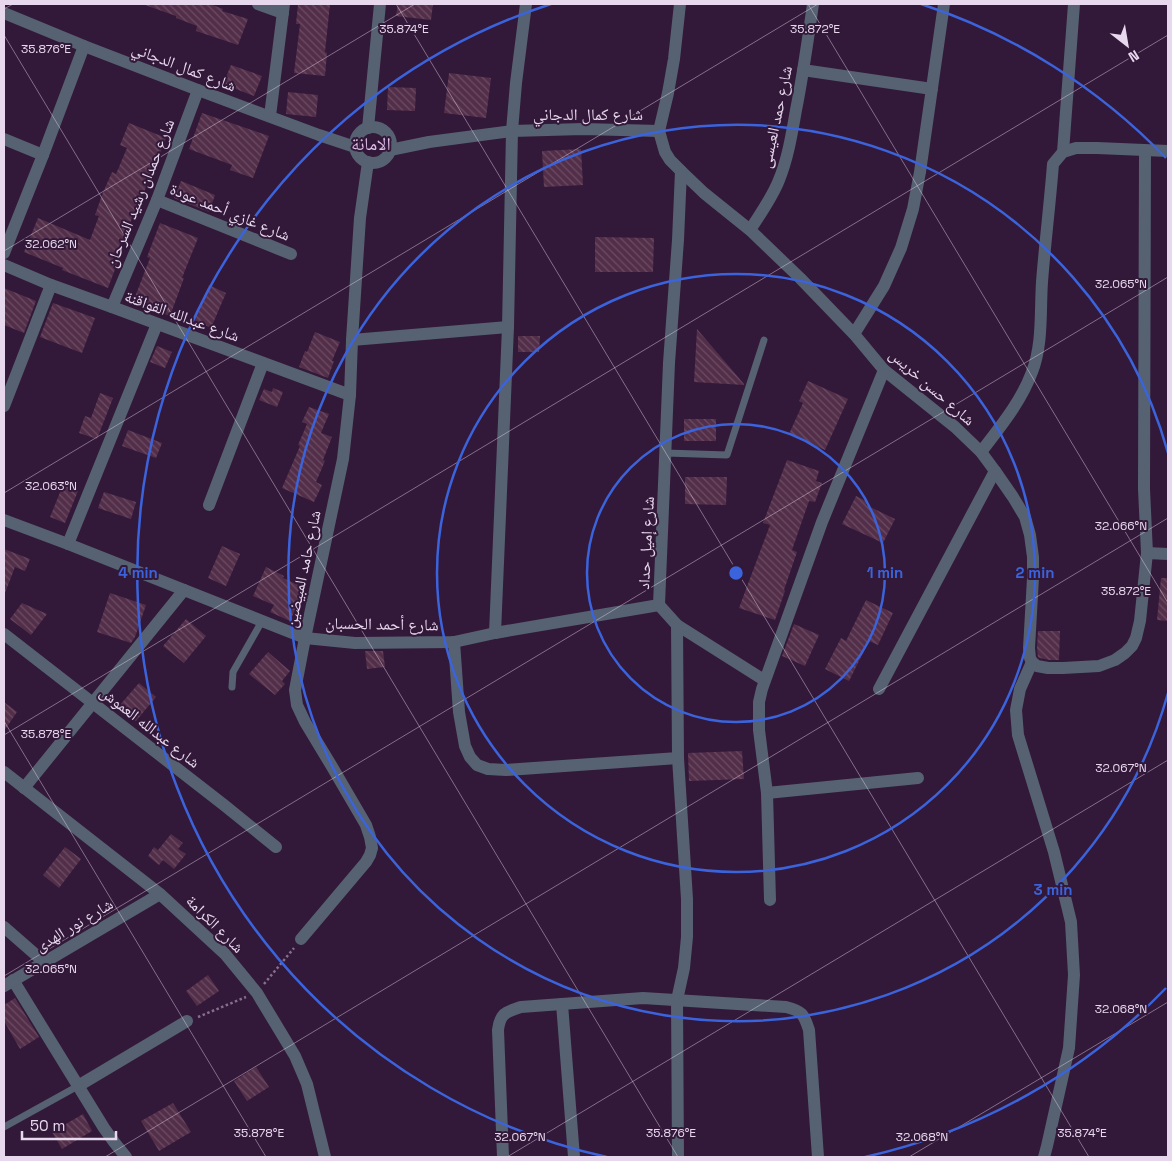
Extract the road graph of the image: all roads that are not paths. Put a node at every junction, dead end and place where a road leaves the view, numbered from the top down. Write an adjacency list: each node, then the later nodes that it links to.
1 (258, 4): 8 (street)
2 (380, 4): 15 (street)
3 (526, 4): 16 (street)
4 (680, 4): 17 (street)
5 (813, 4): 11 (street, شارع حمد العيسى)
6 (944, 4): 12 (street)
7 (1074, 4): 23 (street)
8 (284, 8): 14 (street)
9 (4, 13): 10 (street, شارع كمال الدجاني)
10 (84, 46): 13 (street, شارع كمال الدجاني); 24 (street)
11 (804, 70): 12 (street); 28 (street, شارع حمد العيسى)
12 (932, 88): 36 (street)
13 (198, 90): 14 (street, شارع كمال الدجاني); 27 (street, شارع حمدان رشيد السرحان)
14 (270, 116): 20 (street, شارع كمال الدجاني)
15 (368, 128): 19 (street); 20 (street)
16 (512, 131): 17 (street, شارع كمال الدجاني); 19 (street, شارع كمال الدجاني); 35 (street)
17 (659, 131): 26 (street, شارع حسن خريس)
18 (4, 139): 24 (street)
19 (390, 144): 25 (street)
20 (355, 147): 25 (street)
21 (1144, 151): 22 (street); 23 (street); 49 (street)
22 (1168, 151)
23 (1063, 152): 43 (street)
24 (43, 155): 29 (street)
25 (368, 162): 37 (street, شارع حامد المبيضين)
26 (681, 171): 28 (street, شارع حسن خريس); 44 (street, شارع إميل حداد)
27 (157, 200): 30 (street, شارع غازي أحمد عودة); 33 (street, شارع حمدان رشيد السرحان)
28 (750, 230): 36 (street, شارع حسن خريس)
29 (4, 252)
30 (291, 254)
31 (4, 265): 32 (street, شارع عبدالله القواقنة)
32 (50, 285): 33 (street, شارع عبدالله القواقنة); 42 (street)
33 (112, 307): 34 (street, شارع عبدالله القواقنة)
34 (157, 324): 39 (street, شارع عبدالله القواقنة); 48 (street)
35 (508, 327): 37 (street); 55 (street)
36 (854, 334): 40 (street, شارع حسن خريس)
37 (352, 340): 41 (street, شارع حامد المبيضين)
38 (764, 340): 44 (lane)
39 (263, 363): 41 (street, شارع عبدالله القواقنة); 46 (street)
40 (884, 370): 43 (street, شارع حسن خريس); 60 (street)
41 (350, 395): 57 (street, شارع حامد المبيضين)
42 (4, 406)
43 (981, 452): 45 (street, شارع حسن خريس)
44 (666, 453): 52 (street, شارع إميل حداد)
45 (995, 471): 59 (street, شارع حسن خريس); 62 (street)
46 (209, 505)
47 (4, 520): 48 (street, شارع أحمد الحسبان)
48 (68, 544): 51 (street, شارع أحمد الحسبان)
49 (1147, 553): 50 (street); 59 (street)
50 (1168, 554)
51 (184, 590): 53 (street, شارع أحمد الحسبان); 63 (street)
52 (659, 605): 54 (street, شارع إميل حداد); 55 (street, شارع أحمد الحسبان)
53 (262, 621): 57 (street, شارع أحمد الحسبان); 61 (lane)
54 (677, 625): 60 (street, شارع إميل حداد); 64 (street)
55 (494, 633): 58 (street, شارع أحمد الحسبان)
56 (4, 634): 63 (street, شارع عبدالله العموش)
57 (305, 638): 58 (street, شارع أحمد الحسبان); 73 (street, شارع حامد المبيضين)
58 (454, 642): 64 (street)
59 (1032, 662): 87 (street)
60 (764, 680): 68 (street)
61 (232, 687)
62 (879, 689)
63 (92, 703): 67 (street); 69 (street, شارع عبدالله العموش)
64 (678, 758): 76 (street)
65 (4, 772): 67 (street, شارع الكرامة)
66 (918, 778): 68 (street)
67 (24, 788): 70 (street, شارع الكرامة)
68 (768, 793): 71 (street)
69 (276, 847)
70 (160, 894): 74 (street, شارع نور الهدى); 82 (street, شارع الكرامة)
71 (770, 900)
72 (4, 927): 74 (street)
73 (301, 939)
74 (44, 962): 75 (street, شارع نور الهدى)
75 (8, 983): 79 (street)
76 (677, 1000): 77 (street); 85 (street); 86 (street)
77 (562, 1004): 83 (street); 84 (street)
78 (188, 1021): 79 (street)
79 (78, 1086): 80 (lane); 81 (street)
80 (4, 1127)
81 (126, 1157)
82 (325, 1157)
83 (504, 1157)
84 (574, 1157)
85 (678, 1157)
86 (818, 1157)
87 (1044, 1157)

